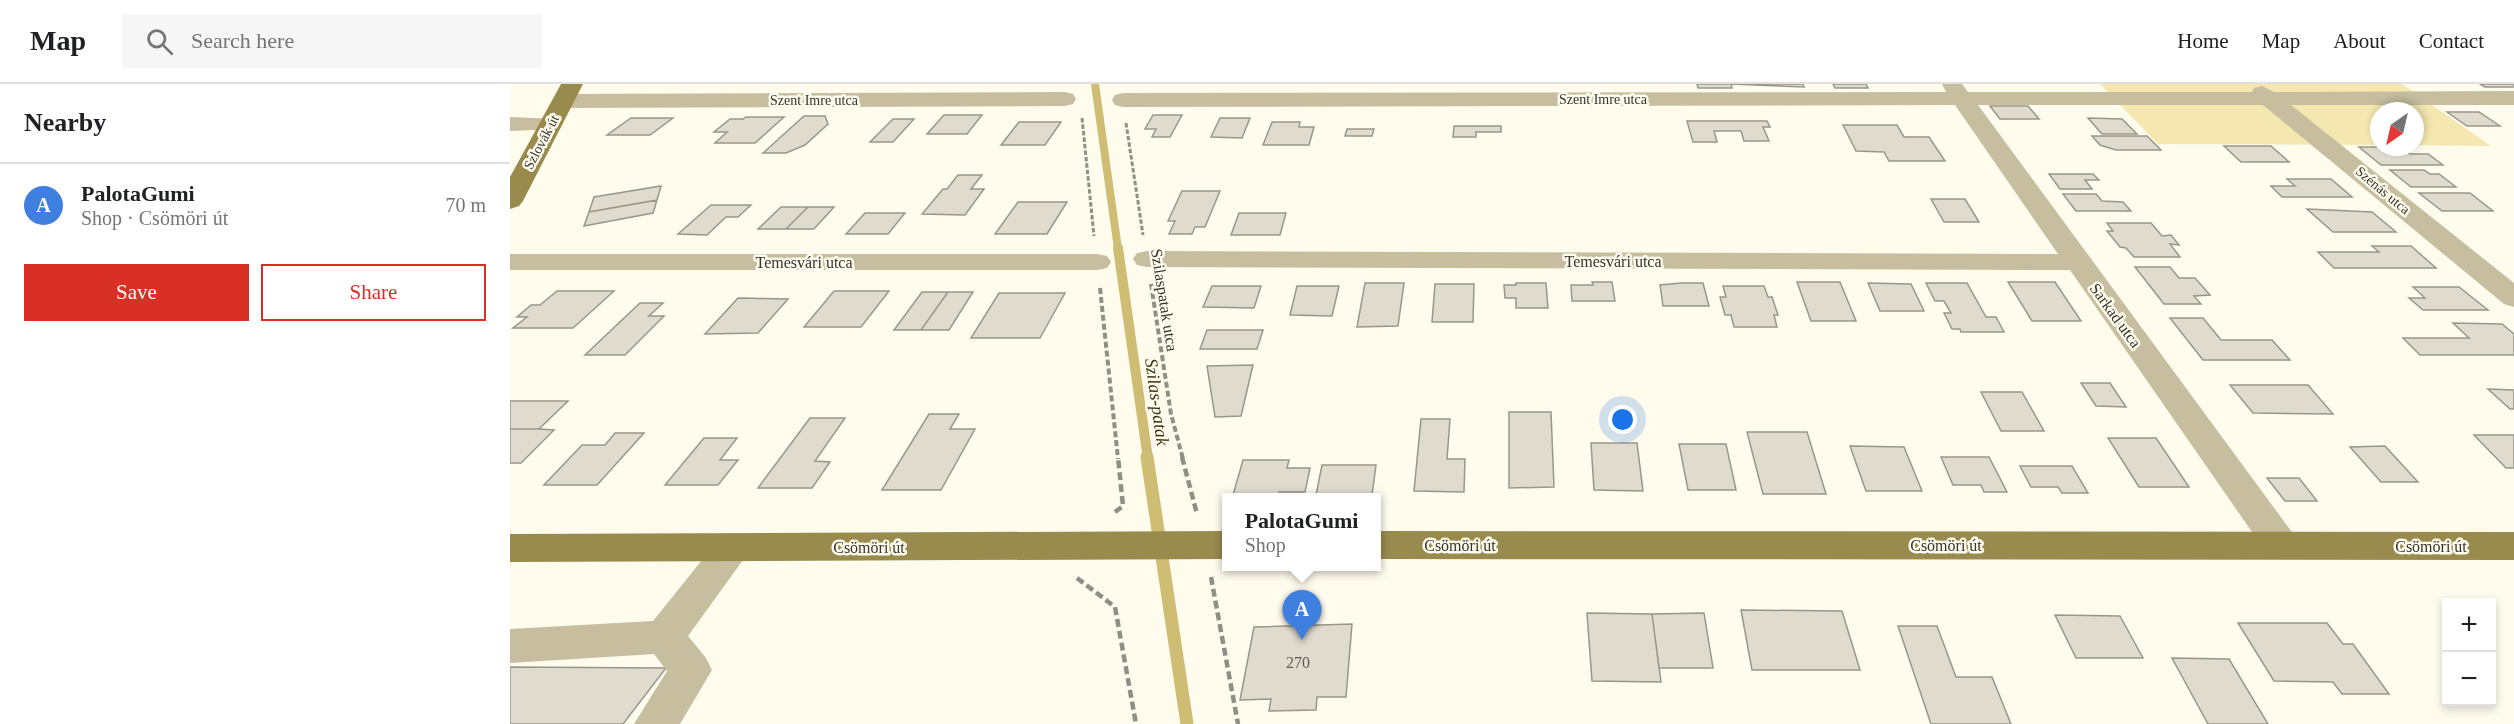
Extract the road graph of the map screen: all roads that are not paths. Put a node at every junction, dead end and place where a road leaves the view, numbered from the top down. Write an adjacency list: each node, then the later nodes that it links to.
1 (2258, 90): 2 (street, Szent Imre utca); 4 (street); 14 (street, Szénás utca)
2 (1956, 91): 5 (street, Szent Imre utca); 13 (street, Sarkad utca)
3 (567, 92): 6 (street, Szent Imre utca); 8 (main road, Szlovák út)
4 (2514, 98)
5 (1123, 100)
6 (1073, 105)
7 (510, 124): 8 (street)
8 (549, 124): 9 (main road, Szlovák út)
9 (510, 201)
10 (1147, 259): 13 (street, Temesvári utca)
11 (510, 262): 12 (street, Temesvári utca)
12 (1097, 262)
13 (2078, 262): 17 (street, Sarkad utca)
14 (2514, 298)
15 (1210, 536): 20 (main road, Csömöri út)
16 (1381, 545): 17 (main road, Csömöri út)
17 (2282, 545): 18 (main road, Csömöri út)
18 (2514, 546)
19 (510, 548): 20 (main road, Csömöri út)
20 (732, 549): 21 (street)
21 (664, 638): 22 (street); 23 (street)
22 (510, 646)
23 (656, 724)

